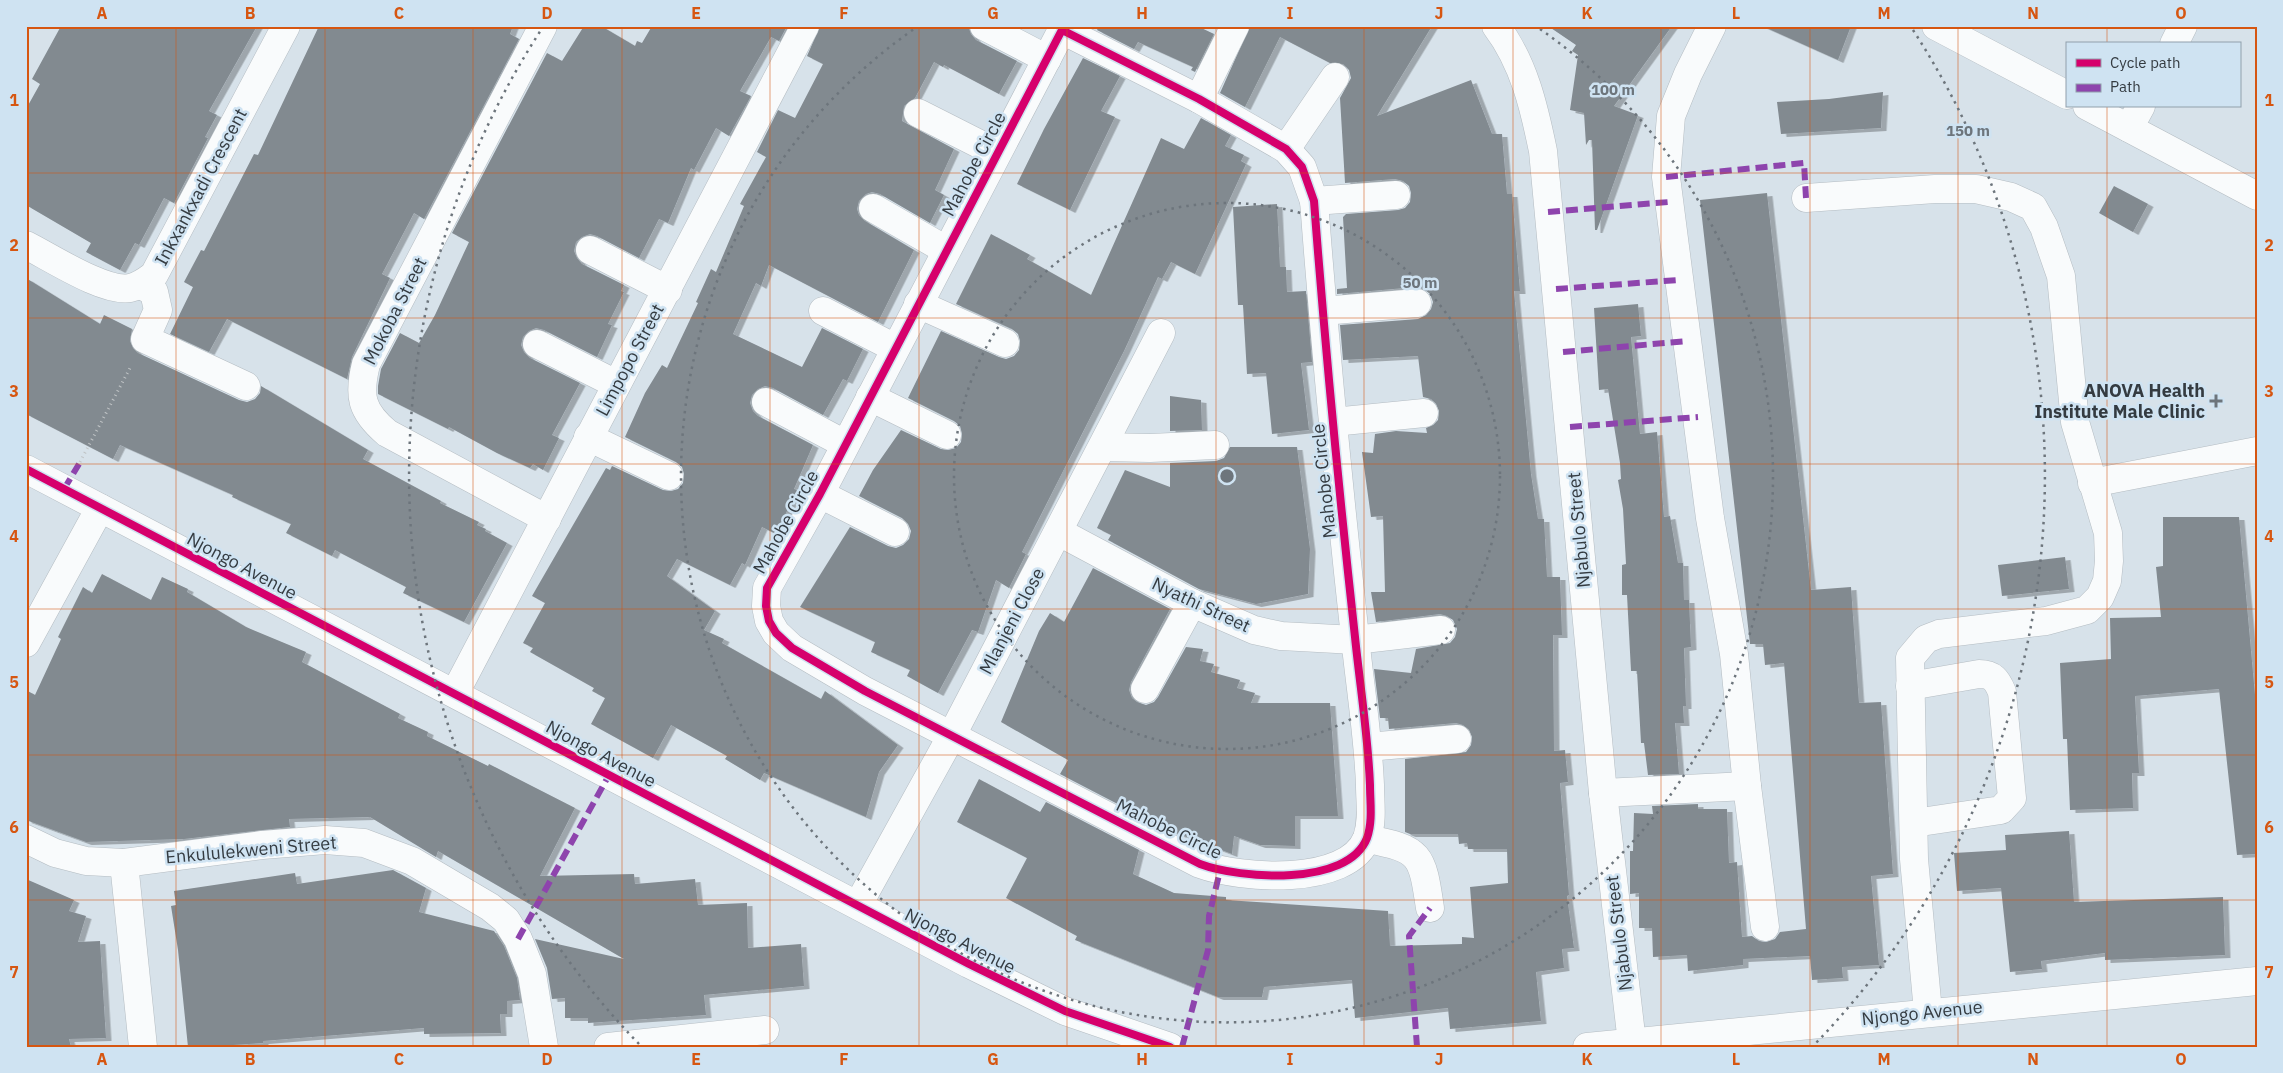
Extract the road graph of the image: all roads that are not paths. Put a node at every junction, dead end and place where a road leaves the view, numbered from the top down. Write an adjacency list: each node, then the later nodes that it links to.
1 (286, 26): 29 (street, Inkxankxadi Crescent)
2 (543, 26): 56 (street, Mokoba Street)
3 (805, 26): 30 (street, Limpopo Street)
4 (984, 26): 12 (street)
5 (1235, 26): 15 (street)
6 (1496, 26): 70 (street, Njabulo Street)
7 (1712, 26): 69 (street)
8 (1936, 26): 14 (street)
9 (2183, 26): 11 (street)
10 (1063, 28): 12 (street, Mahobe Circle); 15 (street, Mahobe Circle)
11 (2175, 42)
12 (1046, 59): 20 (street, Mahobe Circle)
13 (1335, 77): 19 (street)
14 (2066, 94)
15 (1199, 99): 19 (street, Mahobe Circle)
16 (2096, 108): 18 (street)
17 (918, 113): 20 (street)
18 (2135, 117): 22 (street)
19 (1286, 149): 24 (street, Mahobe Circle)
20 (997, 153): 28 (street, Mahobe Circle)
21 (1396, 195): 24 (street)
22 (2257, 196)
23 (1806, 198): 53 (street)
24 (1314, 201): 34 (street, Mahobe Circle)
25 (873, 208): 28 (street)
26 (26, 245): 29 (street)
27 (590, 250): 30 (street)
28 (946, 250): 32 (street, Mahobe Circle)
29 (142, 285): 40 (street)
30 (668, 290): 39 (street, Limpopo Street)
31 (1417, 303): 34 (street)
32 (918, 304): 36 (street); 38 (street, Mahobe Circle)
33 (823, 311): 38 (street)
34 (1323, 311): 44 (street, Mahobe Circle)
35 (1161, 333): 49 (street, Mlanjeni Close)
36 (1005, 343)
37 (536, 344): 39 (street)
38 (895, 348): 41 (street, Mahobe Circle)
39 (616, 384): 46 (street, Limpopo Street)
40 (246, 386)
41 (870, 397): 45 (street); 47 (street, Mahobe Circle)
42 (766, 402): 47 (street)
43 (1424, 413): 44 (street)
44 (1333, 422): 61 (street, Mahobe Circle)
45 (947, 435)
46 (588, 437): 52 (street); 56 (street, Limpopo Street)
47 (845, 444): 54 (street, Mahobe Circle)
48 (1215, 445): 49 (street)
49 (1103, 446): 58 (street, Mlanjeni Close)
50 (2257, 451): 53 (street)
51 (26, 469): 55 (street, Njongo Avenue)
52 (669, 476)
53 (2092, 484): 63 (street)
54 (820, 494): 57 (street); 66 (street, Mahobe Circle)
55 (100, 508): 62 (street); 65 (street, Njongo Avenue)
56 (547, 518): 65 (street, Limpopo Street)
57 (895, 532)
58 (1059, 532): 59 (street, Nyathi Street); 66 (street, Mlanjeni Close)
59 (1192, 603): 61 (street, Nyathi Street); 64 (street)
60 (1441, 630): 61 (street, Nyathi Street)
61 (1355, 640): 68 (street, Mahobe Circle)
62 (26, 643)
63 (1910, 686): 71 (street); 71 (street)
64 (1145, 689)
65 (455, 693): 75 (street, Njongo Avenue)
66 (952, 735): 73 (street, Mahobe Circle); 75 (street, Mlanjeni Close)
67 (1457, 739): 68 (street)
68 (1368, 747): 73 (street, Mahobe Circle)
69 (1747, 786): 70 (street); 77 (street)
70 (1603, 793): 81 (street, Njabulo Street)
71 (1914, 823): 79 (street)
72 (26, 839): 74 (street, Enkululekweni Street)
73 (1366, 839): 76 (street)
74 (124, 863): 82 (street); 83 (street, Enkululekweni Street)
75 (858, 905): 85 (street, Njongo Avenue)
76 (1430, 908)
77 (1765, 927)
78 (2257, 981): 79 (street, Njongo Avenue)
79 (1928, 1012): 81 (street, Njongo Avenue)
80 (765, 1030): 84 (street)
81 (1632, 1043): 86 (street, Njongo Avenue)
82 (143, 1047)
83 (544, 1047)
84 (608, 1047)
85 (1170, 1047)
86 (1587, 1047)

